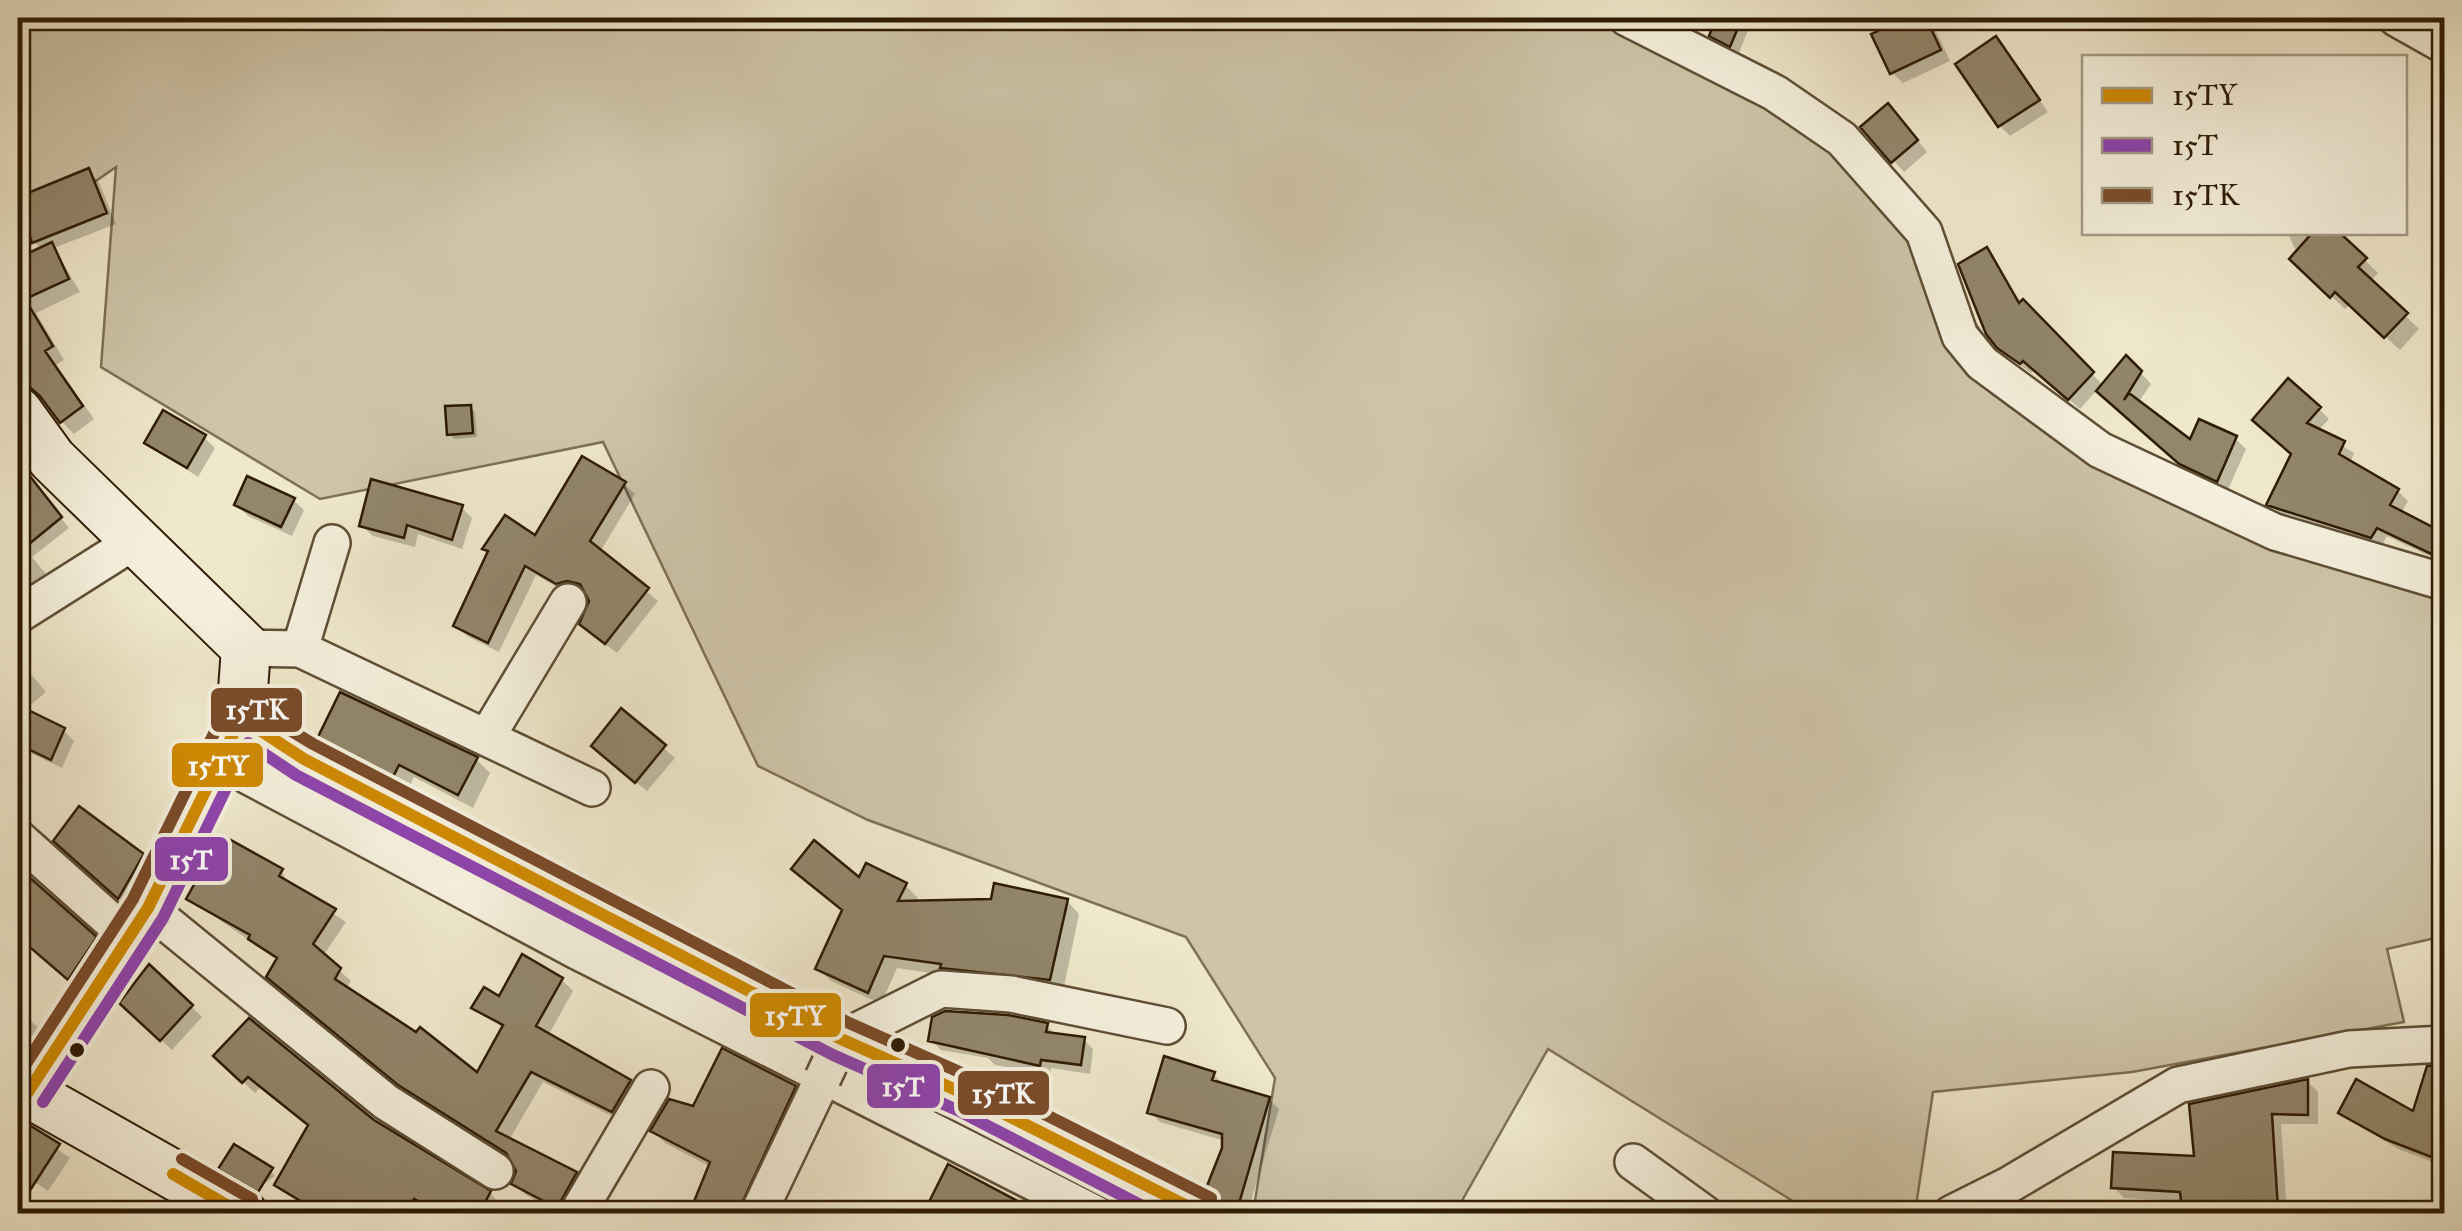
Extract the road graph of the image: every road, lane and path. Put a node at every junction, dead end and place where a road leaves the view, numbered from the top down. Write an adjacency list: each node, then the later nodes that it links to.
1 (1626, 18): 7 (street)
2 (2396, 18): 3 (street)
3 (2444, 45)
4 (18, 412): 5 (street)
5 (136, 540): 9 (street); 10 (street)
6 (332, 543): 11 (street)
7 (2444, 582)
8 (568, 602): 13 (street)
9 (18, 615)
10 (246, 648): 11 (street); 12 (street)
11 (300, 649): 13 (street)
12 (241, 718): 14 (street); 19 (street)
13 (488, 735): 15 (street)
14 (220, 760): 17 (street); 28 (street)
15 (592, 788)
16 (18, 838): 17 (street)
17 (139, 923): 22 (street); 24 (street)
18 (1167, 1026): 19 (street)
19 (842, 1039): 27 (street, bridge); 29 (street)
20 (2444, 1044): 31 (street)
21 (651, 1088): 26 (street)
22 (23, 1090): 25 (street)
23 (1633, 1162): 30 (street)
24 (494, 1170)
25 (242, 1214)
26 (577, 1214)
27 (758, 1214)
28 (1096, 1214)
29 (1204, 1214)
30 (1705, 1214)
31 (1951, 1214)

